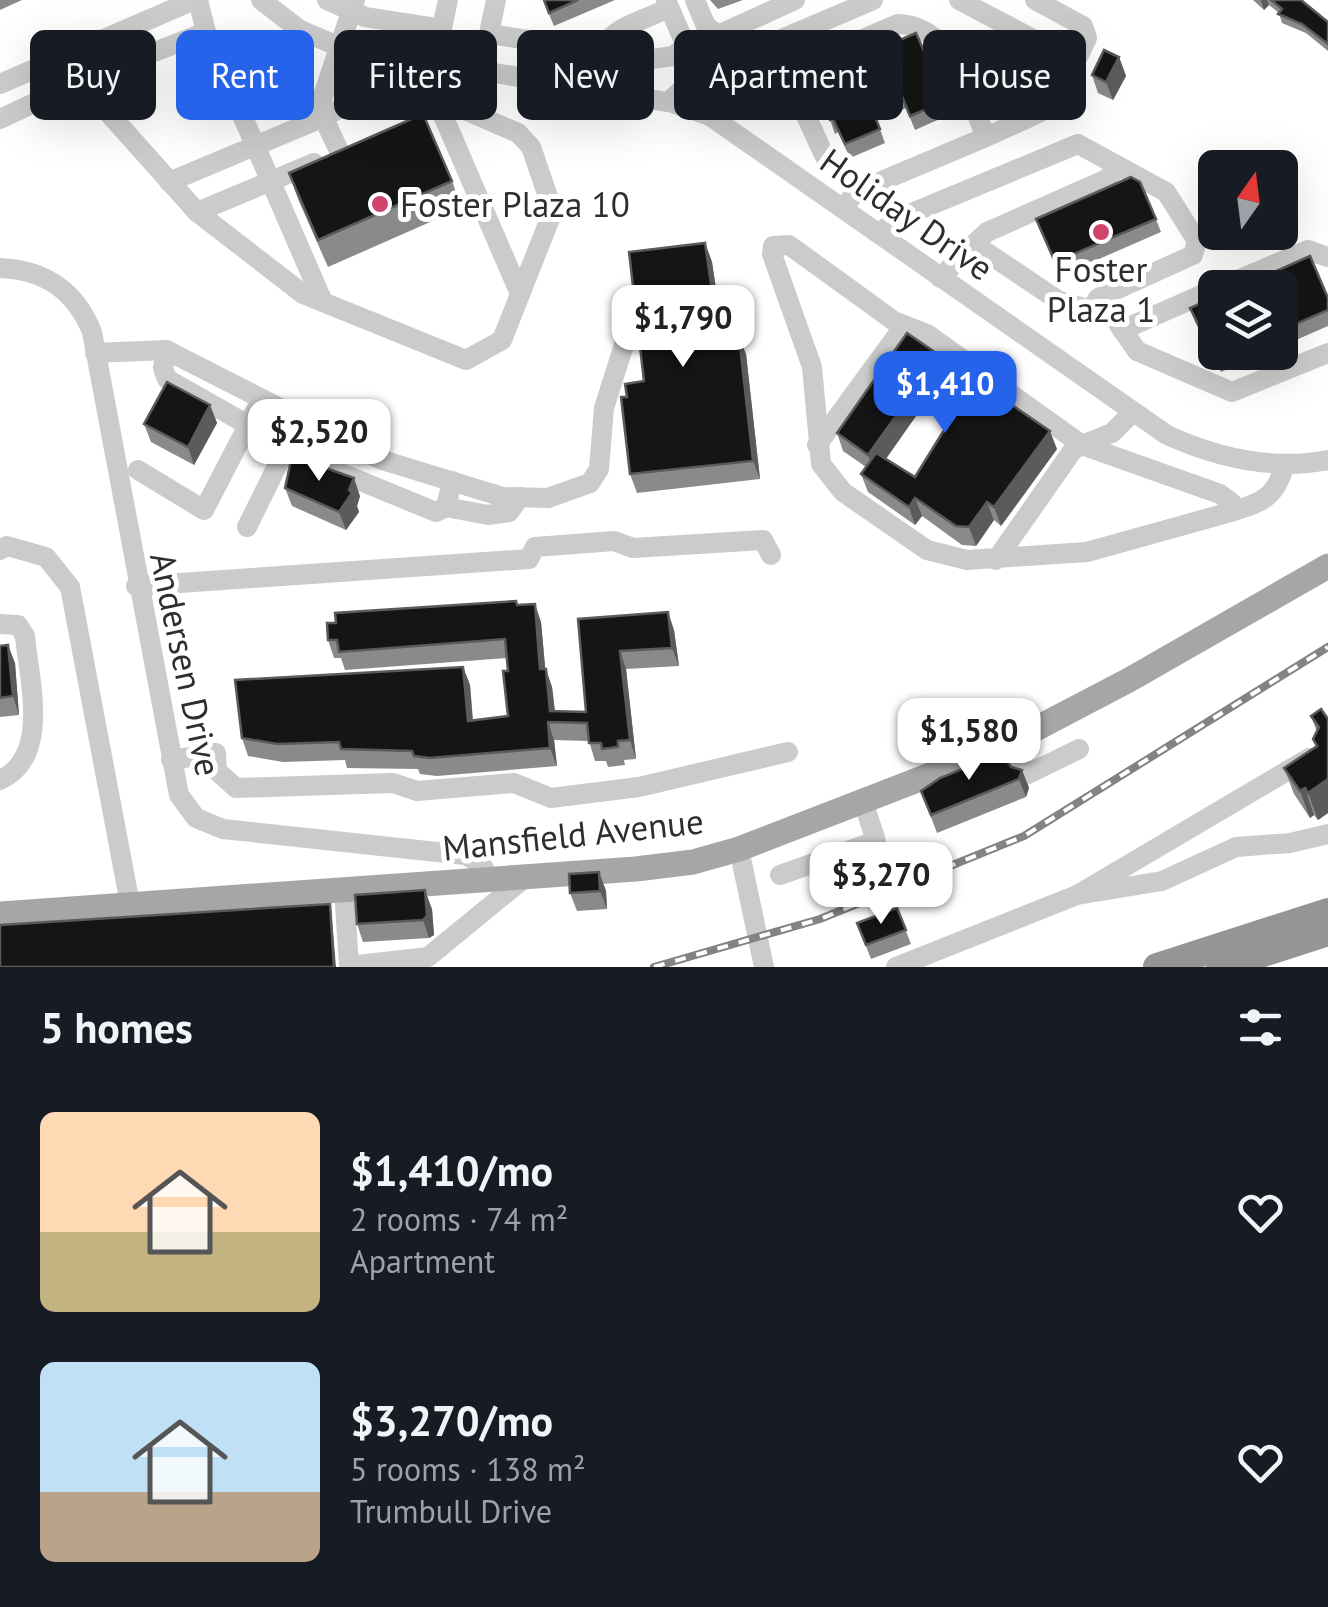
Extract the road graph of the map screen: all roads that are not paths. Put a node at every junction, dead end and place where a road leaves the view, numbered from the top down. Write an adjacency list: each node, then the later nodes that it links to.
1 (192, 0): 14 (street); 15 (street)
2 (261, 0): 20 (street, Holiday Drive)
3 (326, 0): 12 (street)
4 (448, 0): 13 (street)
5 (496, 0): 17 (street)
6 (695, 0): 7 (street)
7 (796, 0)
8 (873, 0): 26 (street)
9 (959, 0): 10 (street)
10 (1035, 0)
11 (668, 4): 18 (street); 21 (street)
12 (353, 6): 13 (street); 16 (street)
13 (442, 29)
14 (124, 30)
15 (205, 30)
16 (345, 30)
17 (490, 30)
18 (619, 30)
19 (884, 30): 39 (street)
20 (334, 44)
21 (654, 59)
22 (334, 64): 30 (street)
23 (30, 71): 24 (street)
24 (0, 84)
25 (654, 100): 26 (street, Holiday Drive)
26 (668, 102): 27 (street, Holiday Drive)
27 (674, 104)
28 (30, 106): 31 (street)
29 (334, 112): 30 (street)
30 (324, 117): 40 (street); 43 (street)
31 (0, 120)
32 (115, 120): 44 (street)
33 (246, 120): 40 (street)
34 (439, 120): 53 (street)
35 (476, 120): 53 (street)
36 (716, 120): 45 (street, Holiday Drive)
37 (808, 120): 41 (street)
38 (1024, 120): 39 (street)
39 (986, 137): 45 (street)
40 (257, 145): 43 (street); 44 (street)
41 (825, 157)
42 (1118, 166): 47 (street); 48 (street); 56 (street)
43 (271, 181): 46 (street); 55 (street)
44 (169, 182): 46 (street)
45 (842, 208): 47 (street, Holiday Drive)
46 (197, 212): 55 (street)
47 (879, 234): 52 (street, Holiday Drive)
48 (974, 244): 52 (street); 56 (street)
49 (1328, 258): 51 (street)
50 (0, 268): 61 (street, Andersen Drive)
51 (1260, 270)
52 (940, 278): 64 (street, Holiday Drive)
53 (520, 294): 55 (street)
54 (1198, 296): 59 (street)
55 (323, 302)
56 (1091, 310): 59 (street)
57 (630, 326): 74 (street)
58 (904, 326): 67 (street); 68 (street); 68 (street)
59 (1122, 330): 62 (street)
60 (166, 350): 61 (street); 63 (street); 66 (street)
61 (95, 353): 82 (street, Andersen Drive)
62 (1328, 353)
63 (260, 400): 65 (street); 66 (street)
64 (1134, 412): 67 (street); 71 (street, Holiday Drive)
65 (301, 421): 69 (street); 73 (street)
66 (248, 425): 72 (street)
67 (1082, 444): 76 (street); 80 (street)
68 (818, 445): 80 (street)
69 (285, 450): 75 (street); 77 (street)
70 (1328, 460): 71 (street, Holiday Drive)
71 (1285, 464): 76 (street)
72 (138, 470)
73 (452, 481): 74 (street); 75 (street)
74 (520, 497): 75 (street)
75 (446, 507)
76 (1234, 511): 80 (street)
77 (246, 526)
78 (0, 550): 98 (street)
79 (771, 556): 82 (street)
80 (996, 560)
81 (1328, 566): 84 (main road, Mansfield Avenue)
82 (136, 586): 88 (street, Andersen Drive)
83 (0, 624): 89 (street)
84 (1011, 742): 85 (street); 90 (main road, Mansfield Avenue)
85 (1079, 749)
86 (788, 752): 88 (street)
87 (1315, 755): 97 (street)
88 (171, 760): 95 (street, Andersen Drive)
89 (0, 780)
90 (863, 801): 92 (main road, Mansfield Avenue); 93 (street)
91 (1328, 834): 97 (street)
92 (739, 849): 94 (main road, Mansfield Avenue); 102 (street)
93 (780, 875)
94 (527, 876): 95 (main road, Mansfield Avenue); 96 (street)
95 (490, 879): 96 (main road, Mansfield Avenue)
96 (344, 889): 98 (main road, Mansfield Avenue)
97 (1077, 894): 103 (street)
98 (130, 904): 100 (main road, Mansfield Avenue)
99 (1328, 912): 104 (highway)
100 (0, 914)
101 (1328, 932): 105 (highway)
102 (764, 967)
103 (896, 967)
104 (1157, 967)
105 (1220, 967)

